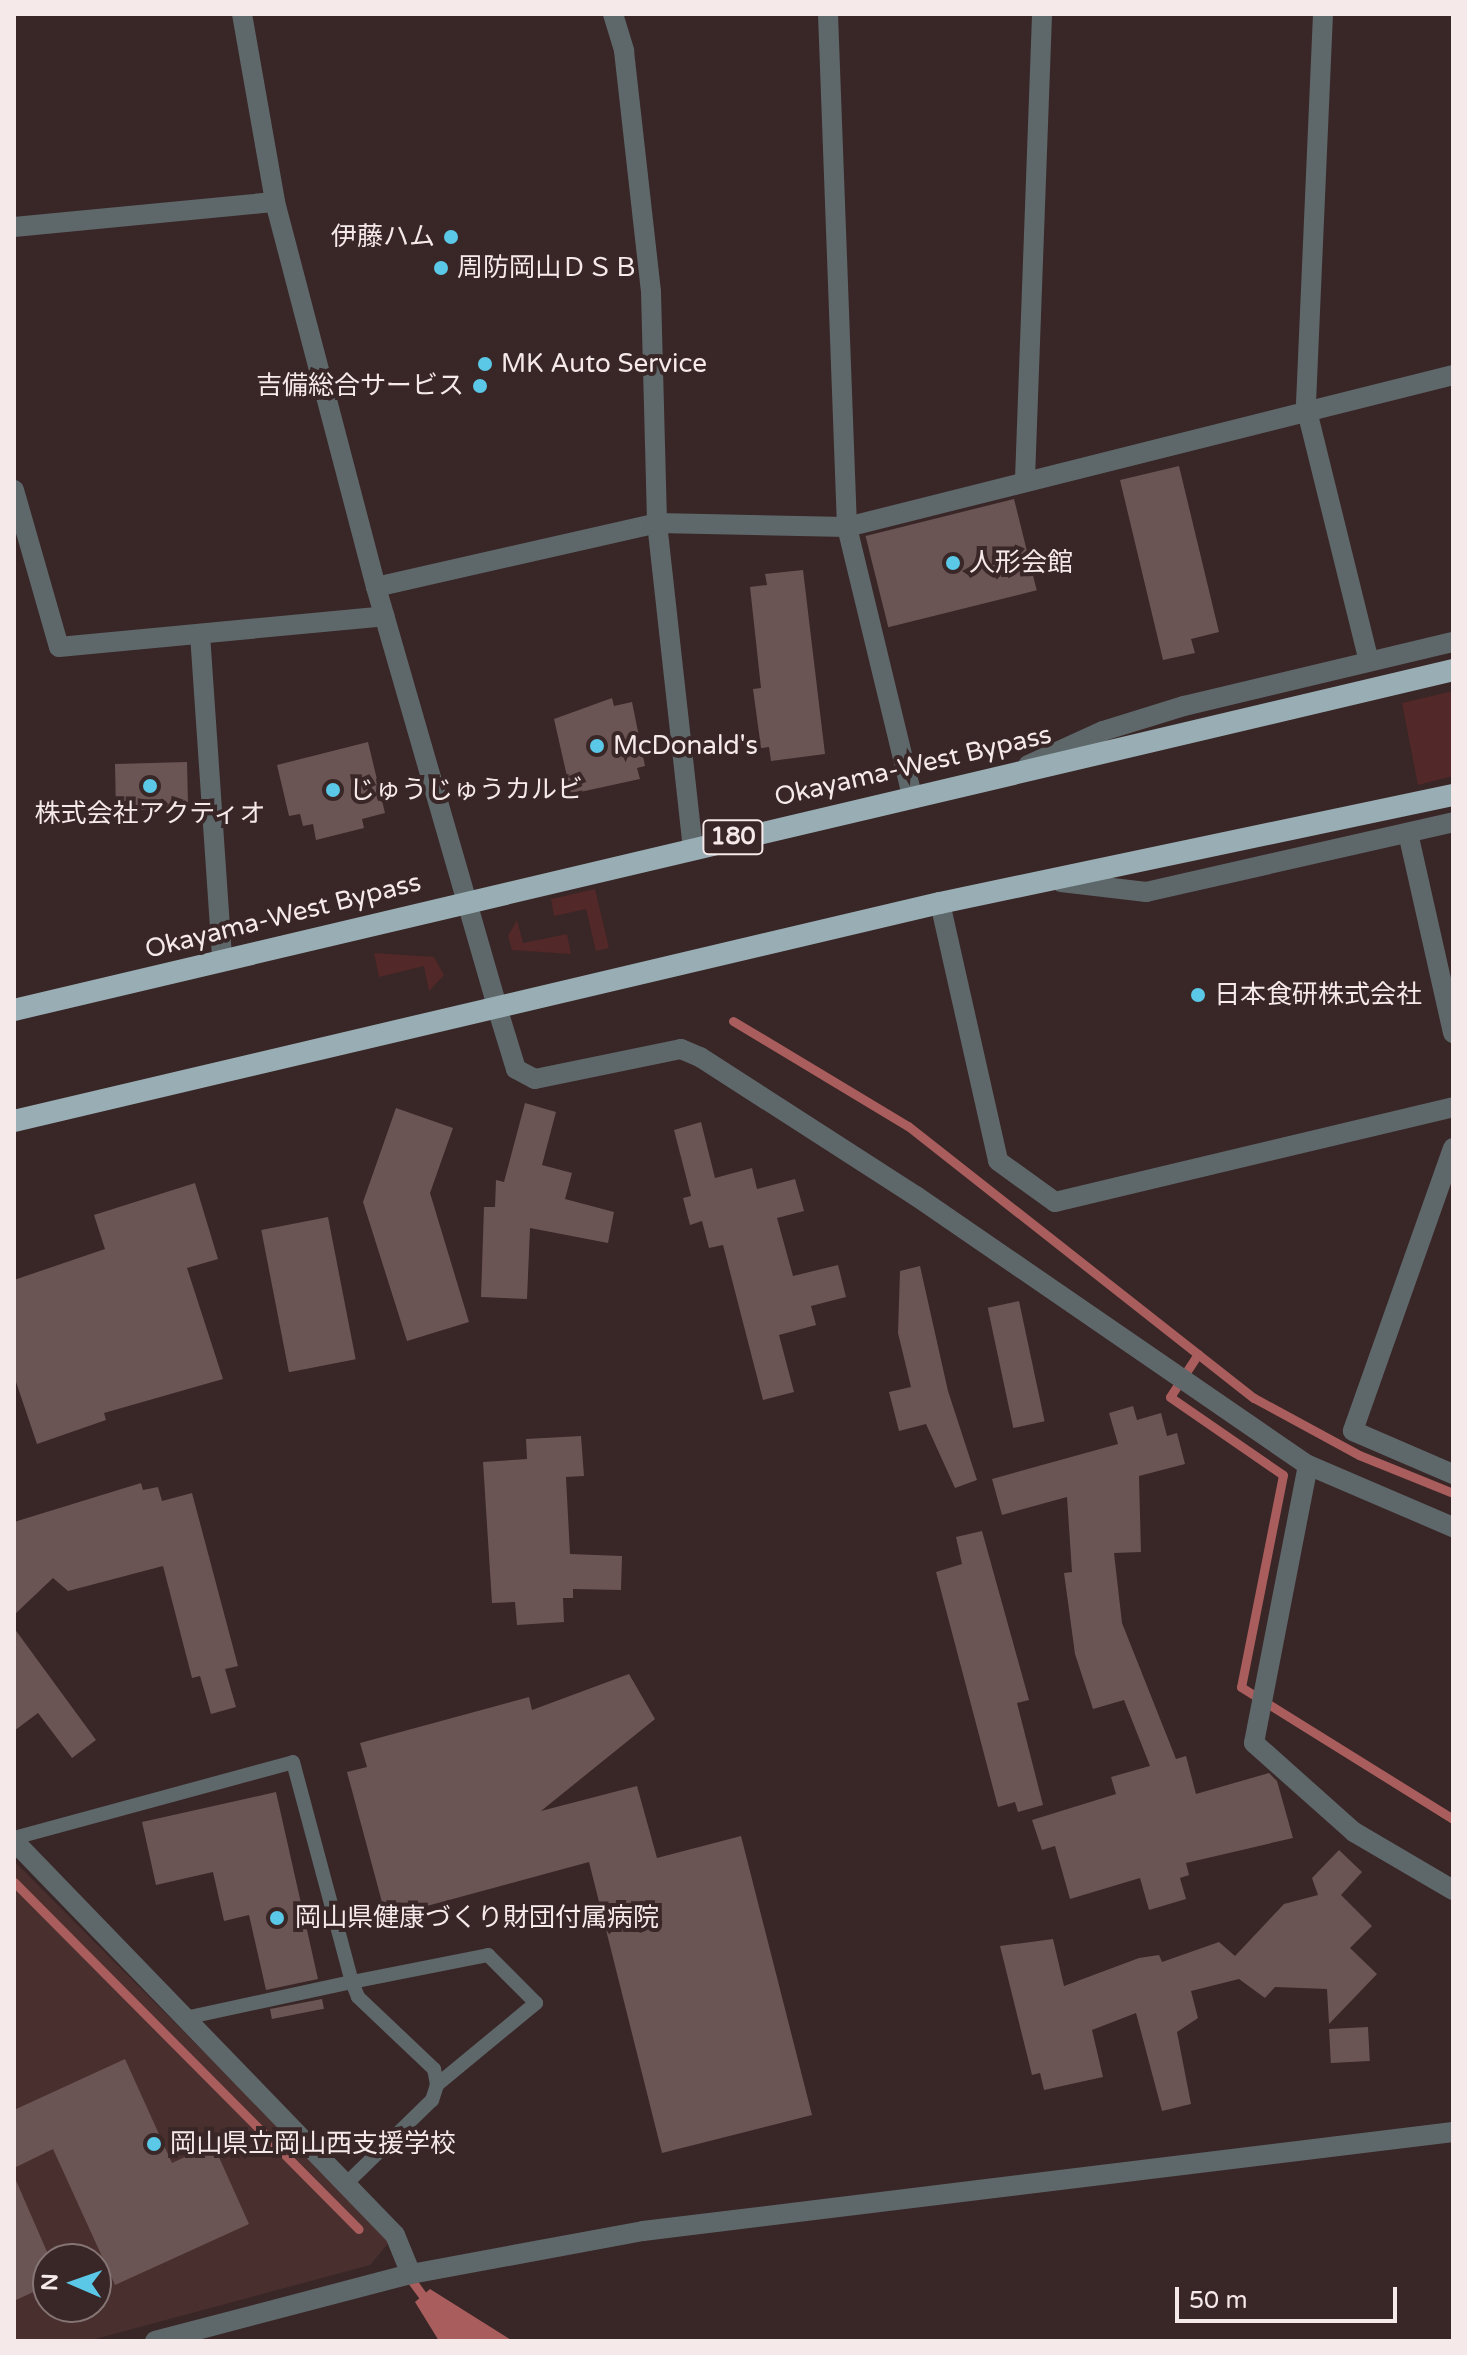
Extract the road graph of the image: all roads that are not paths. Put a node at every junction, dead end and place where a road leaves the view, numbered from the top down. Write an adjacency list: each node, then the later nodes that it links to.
1 (242, 14): 6 (street)
2 (613, 14): 12 (street)
3 (828, 14): 13 (street)
4 (1042, 14): 10 (street)
5 (1323, 14): 9 (street)
6 (275, 202): 7 (street); 14 (street)
7 (14, 227)
8 (1453, 375): 9 (street)
9 (1306, 407): 10 (street); 18 (street)
10 (1025, 479): 13 (street)
11 (14, 490): 16 (street)
12 (657, 523): 13 (street); 14 (street); 25 (street)
13 (847, 527): 22 (street)
14 (376, 587): 15 (street)
15 (385, 616): 16 (street); 27 (street)
16 (200, 634): 29 (street)
17 (1453, 642): 18 (street)
18 (1369, 661): 20 (street)
19 (1453, 670): 20 (highway, Okayama-West Bypass / 180)
20 (1016, 770): 22 (highway, Okayama-West Bypass / 180)
21 (1453, 795): 26 (highway)
22 (912, 796): 25 (highway, Okayama-West Bypass / 180)
23 (1453, 822): 24 (street)
24 (1408, 833): 26 (street); 32 (street)
25 (693, 847): 27 (highway, Okayama-West Bypass / 180)
26 (1061, 882): 28 (highway)
27 (466, 900): 29 (highway, Okayama-West Bypass / 180); 30 (street)
28 (940, 903): 30 (highway); 33 (street)
29 (222, 959): 31 (highway, Okayama-West Bypass / 180)
30 (496, 1004): 34 (highway); 36 (street)
31 (14, 1010)
32 (1453, 1033)
33 (1453, 1107)
34 (14, 1121)
35 (1453, 1148): 37 (street)
36 (1308, 1465): 38 (street); 40 (street)
37 (1453, 1474)
38 (1453, 1527)
39 (14, 1840): 41 (lane); 42 (street)
40 (1453, 1890)
41 (352, 1982): 42 (lane); 43 (lane); 43 (lane)
42 (185, 2018): 45 (street)
43 (437, 2085): 45 (lane)
44 (1453, 2132): 46 (street)
45 (346, 2184): 46 (street)
46 (411, 2274): 47 (street)
47 (155, 2341)

